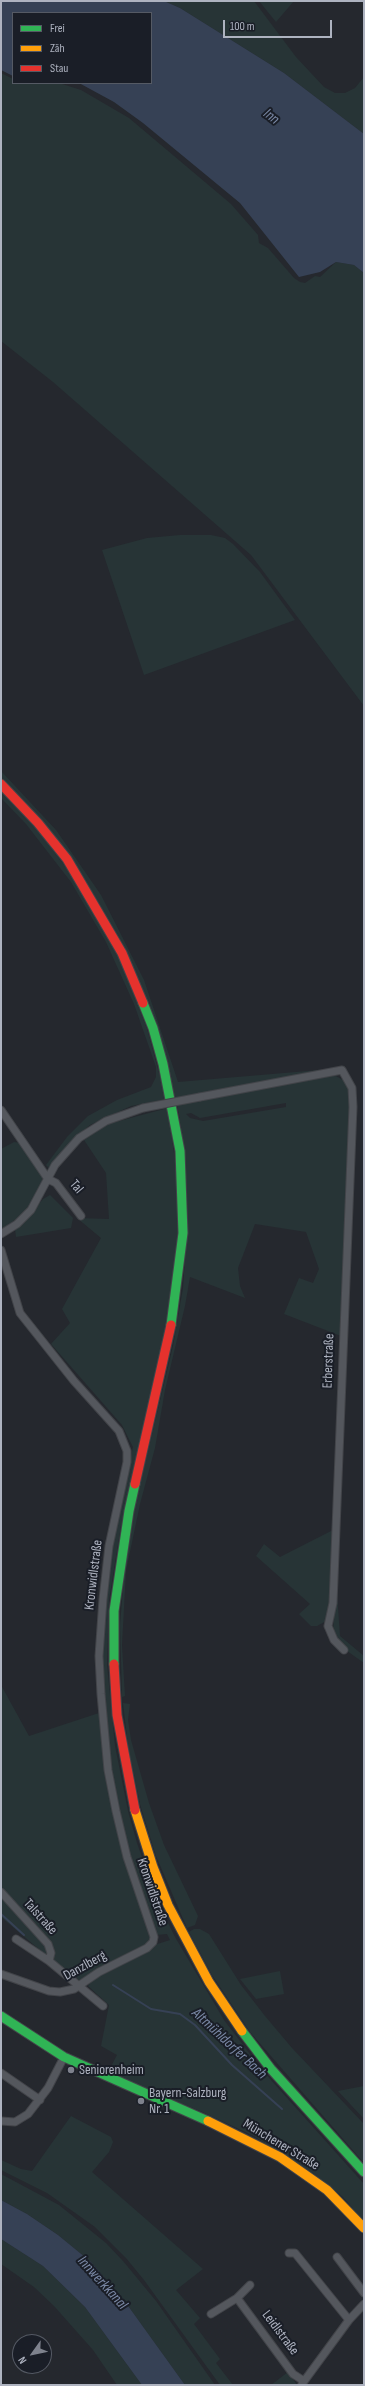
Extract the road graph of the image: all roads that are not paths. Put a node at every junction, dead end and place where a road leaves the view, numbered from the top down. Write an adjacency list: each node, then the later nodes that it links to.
1 (1, 784): 20 (main road)
2 (1, 1110): 3 (street, Tal)
3 (48, 1179): 4 (street, Tal); 5 (street); 7 (street, Erberstraße, bridge)
4 (81, 1216)
5 (1, 1234)
6 (1, 1250): 10 (street, Kronwidlstraße)
7 (344, 1650)
8 (1, 1892): 11 (street, Talstraße)
9 (16, 1939): 11 (street, Talstraße)
10 (153, 1940): 13 (street, Danzlberg)
11 (49, 1962): 13 (street, Talstraße)
12 (1, 1974): 13 (street, Danzlberg)
13 (81, 1986): 14 (street, Talstraße)
14 (103, 2006)
15 (1, 2016): 16 (main road, Münchener Straße)
16 (64, 2057): 18 (street); 21 (main road, Münchener Straße)
17 (1, 2073): 18 (street)
18 (40, 2100): 19 (street)
19 (1, 2121)
20 (364, 2172)
21 (364, 2228)
22 (289, 2253): 29 (street)
23 (337, 2257): 25 (street)
24 (250, 2285): 26 (street)
25 (364, 2293)
26 (236, 2298): 28 (street); 30 (street, Leidlstraße)
27 (364, 2304): 29 (street)
28 (211, 2314)
29 (349, 2320): 30 (street)
30 (303, 2383)

